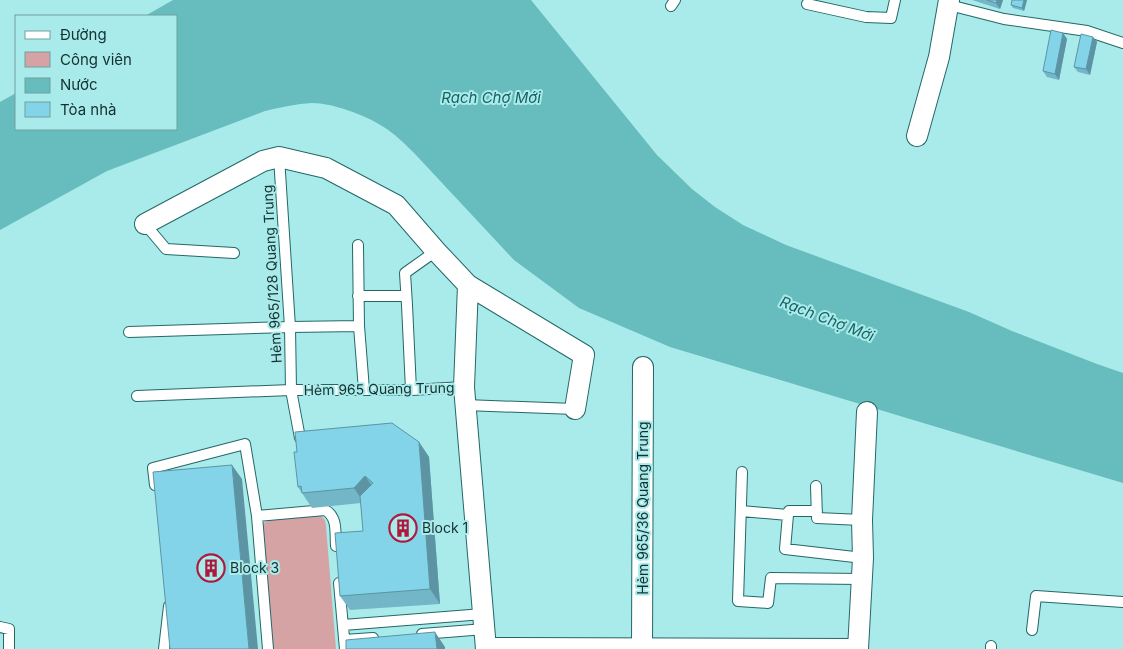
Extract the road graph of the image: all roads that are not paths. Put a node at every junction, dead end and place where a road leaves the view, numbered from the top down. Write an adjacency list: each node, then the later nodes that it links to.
1 (895, 0): 3 (lane)
2 (949, 2): 4 (lane); 5 (street)
3 (806, 4)
4 (1123, 43)
5 (917, 136)
6 (279, 157): 7 (street); 9 (street); 15 (lane, Hẻm 965/128 Quang Trung)
7 (145, 224): 10 (lane)
8 (358, 245): 12 (lane)
9 (436, 251): 11 (street); 13 (lane)
10 (234, 252)
11 (468, 285): 22 (street); 23 (street)
12 (358, 296): 13 (lane); 14 (lane)
13 (406, 296): 20 (lane)
14 (359, 326): 15 (lane); 19 (lane)
15 (290, 327): 16 (lane); 18 (lane, Hẻm 965/128 Quang Trung)
16 (129, 332)
17 (643, 367): 50 (street, Hẻm 965/36 Quang Trung)
18 (291, 390): 19 (lane, Hẻm 965 Quang Trung); 21 (lane); 25 (lane, Hẻm 965 Quang Trung)
19 (364, 390): 20 (lane, Hẻm 965 Quang Trung)
20 (411, 390): 22 (lane, Hẻm 965 Quang Trung)
21 (137, 396)
22 (465, 396): 23 (lane); 44 (street, Hẻm 965 Quang Trung)
23 (575, 409)
24 (867, 412): 33 (street)
25 (300, 438)
26 (742, 472): 29 (lane)
27 (816, 486): 30 (lane)
28 (157, 496): 32 (lane)
29 (741, 510): 31 (lane); 37 (lane)
30 (817, 512): 31 (lane); 33 (lane)
31 (788, 515): 35 (lane)
32 (257, 516): 34 (lane); 49 (lane)
33 (862, 520): 35 (street)
34 (337, 558)
35 (863, 558): 37 (street)
36 (339, 577): 40 (lane)
37 (862, 580): 52 (street)
38 (169, 600): 48 (lane)
39 (1123, 602): 42 (lane)
40 (343, 625): 44 (lane); 46 (lane)
41 (0, 627): 47 (lane)
42 (1032, 630)
43 (414, 635): 44 (lane)
44 (485, 635): 50 (street)
45 (384, 637): 46 (lane)
46 (344, 644)
47 (9, 649)
48 (164, 649)
49 (268, 649)
50 (642, 649): 51 (street)
51 (746, 649): 52 (street)
52 (858, 649)

